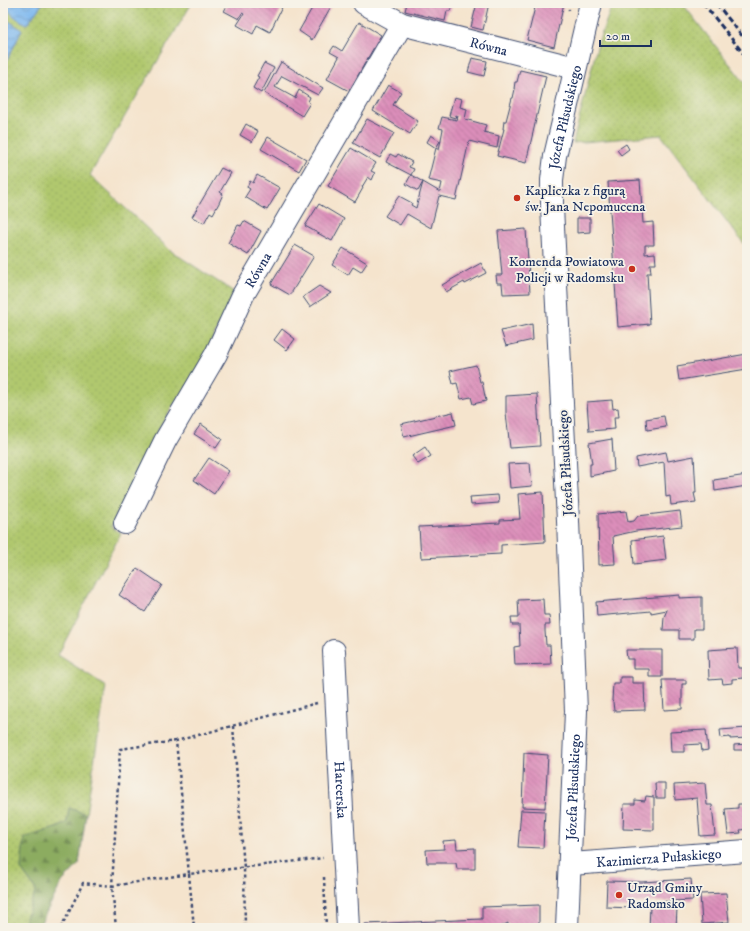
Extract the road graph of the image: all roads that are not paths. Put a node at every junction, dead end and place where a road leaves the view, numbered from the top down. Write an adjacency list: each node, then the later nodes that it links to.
1 (364, 3): 3 (street, Równa)
2 (591, 3): 4 (street, Józefa Piłsudskiego)
3 (402, 24): 4 (street, Równa); 5 (street, Równa)
4 (575, 68): 8 (street, Józefa Piłsudskiego)
5 (126, 523)
6 (334, 651): 9 (street, Harcerska)
7 (747, 851): 8 (street, Kazimierza Pułaskiego)
8 (571, 864): 10 (street, Józefa Piłsudskiego)
9 (348, 928)
10 (567, 928)

